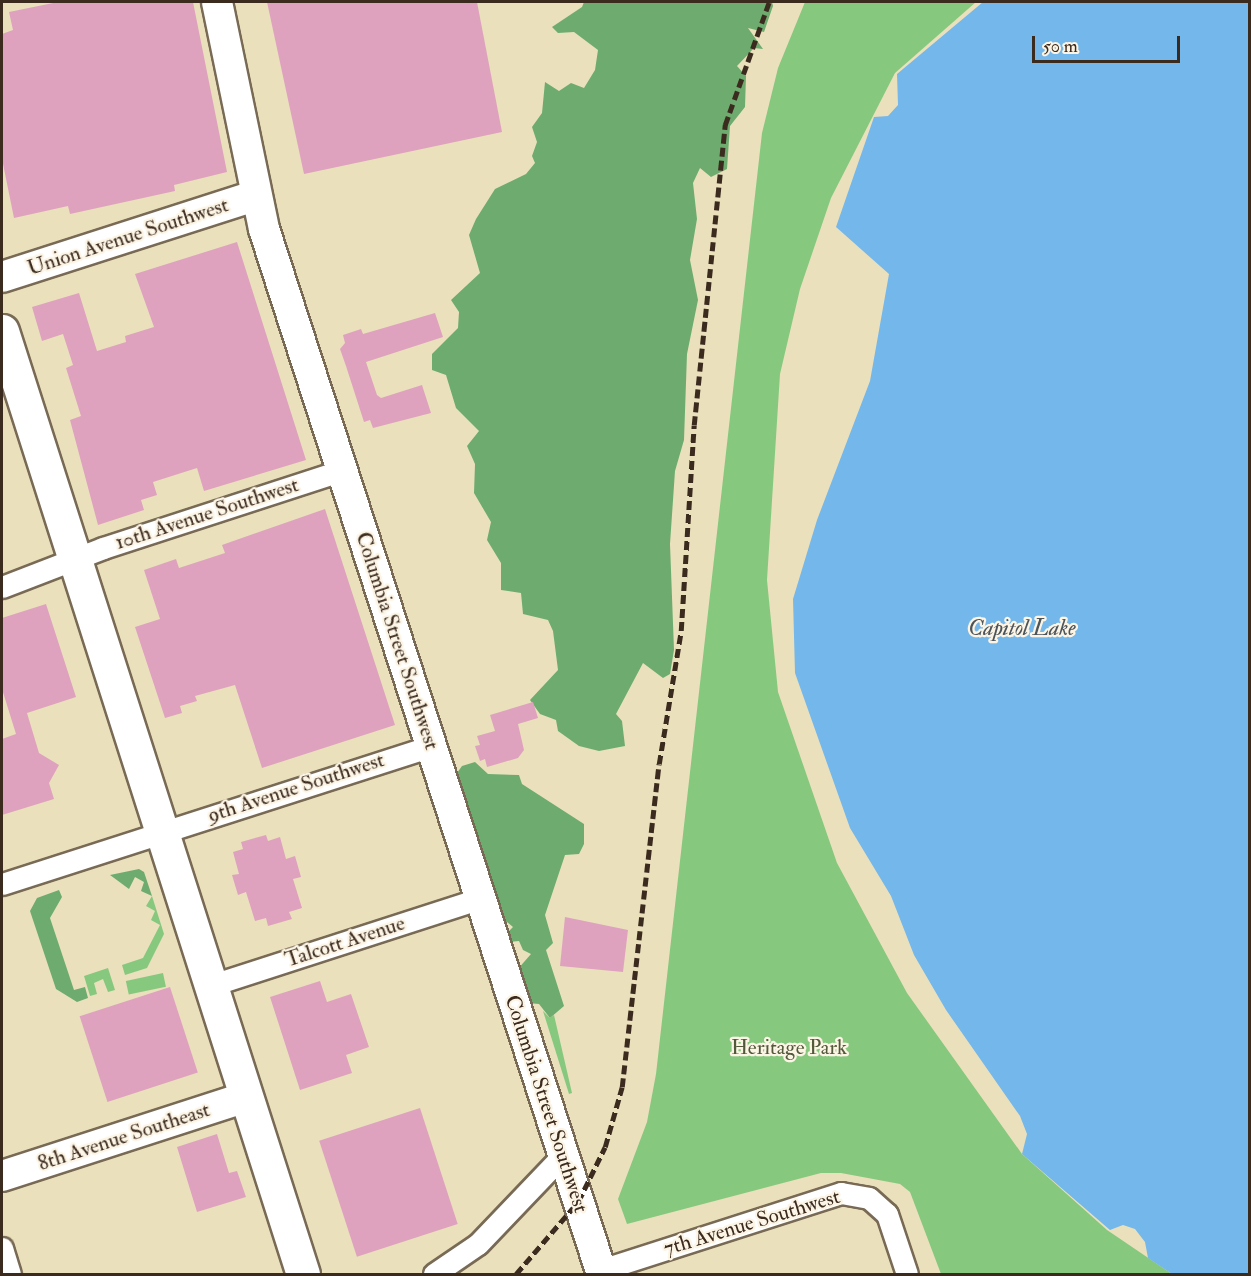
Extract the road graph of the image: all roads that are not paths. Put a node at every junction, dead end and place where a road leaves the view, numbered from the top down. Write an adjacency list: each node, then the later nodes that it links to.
1 (217, 2): 2 (street, Columbia Street Southwest)
2 (254, 196): 3 (street, Union Avenue Southwest); 5 (street, Columbia Street Southwest)
3 (2, 277)
4 (2, 331): 6 (main road)
5 (340, 471): 6 (street, 10th Avenue Southwest); 8 (street, Columbia Street Southwest)
6 (76, 560): 7 (street, 10th Avenue Southwest); 9 (main road)
7 (2, 587)
8 (432, 746): 9 (street, 9th Avenue Southwest); 11 (street, Columbia Street Southwest)
9 (161, 832): 10 (street, 9th Avenue Southwest); 12 (main road)
10 (2, 884)
11 (481, 898): 12 (street, Talcott Avenue); 14 (street, Columbia Street Southwest)
12 (209, 986): 13 (main road)
13 (246, 1097): 15 (street, 8th Avenue Southeast); 19 (main road)
14 (563, 1155): 17 (street, Columbia Street Southwest); 20 (street)
15 (2, 1176)
16 (2, 1248): 18 (street)
17 (602, 1272): 21 (street, 7th Avenue Southwest)
18 (10, 1275)
19 (303, 1275)
20 (434, 1275)
21 (907, 1275)

